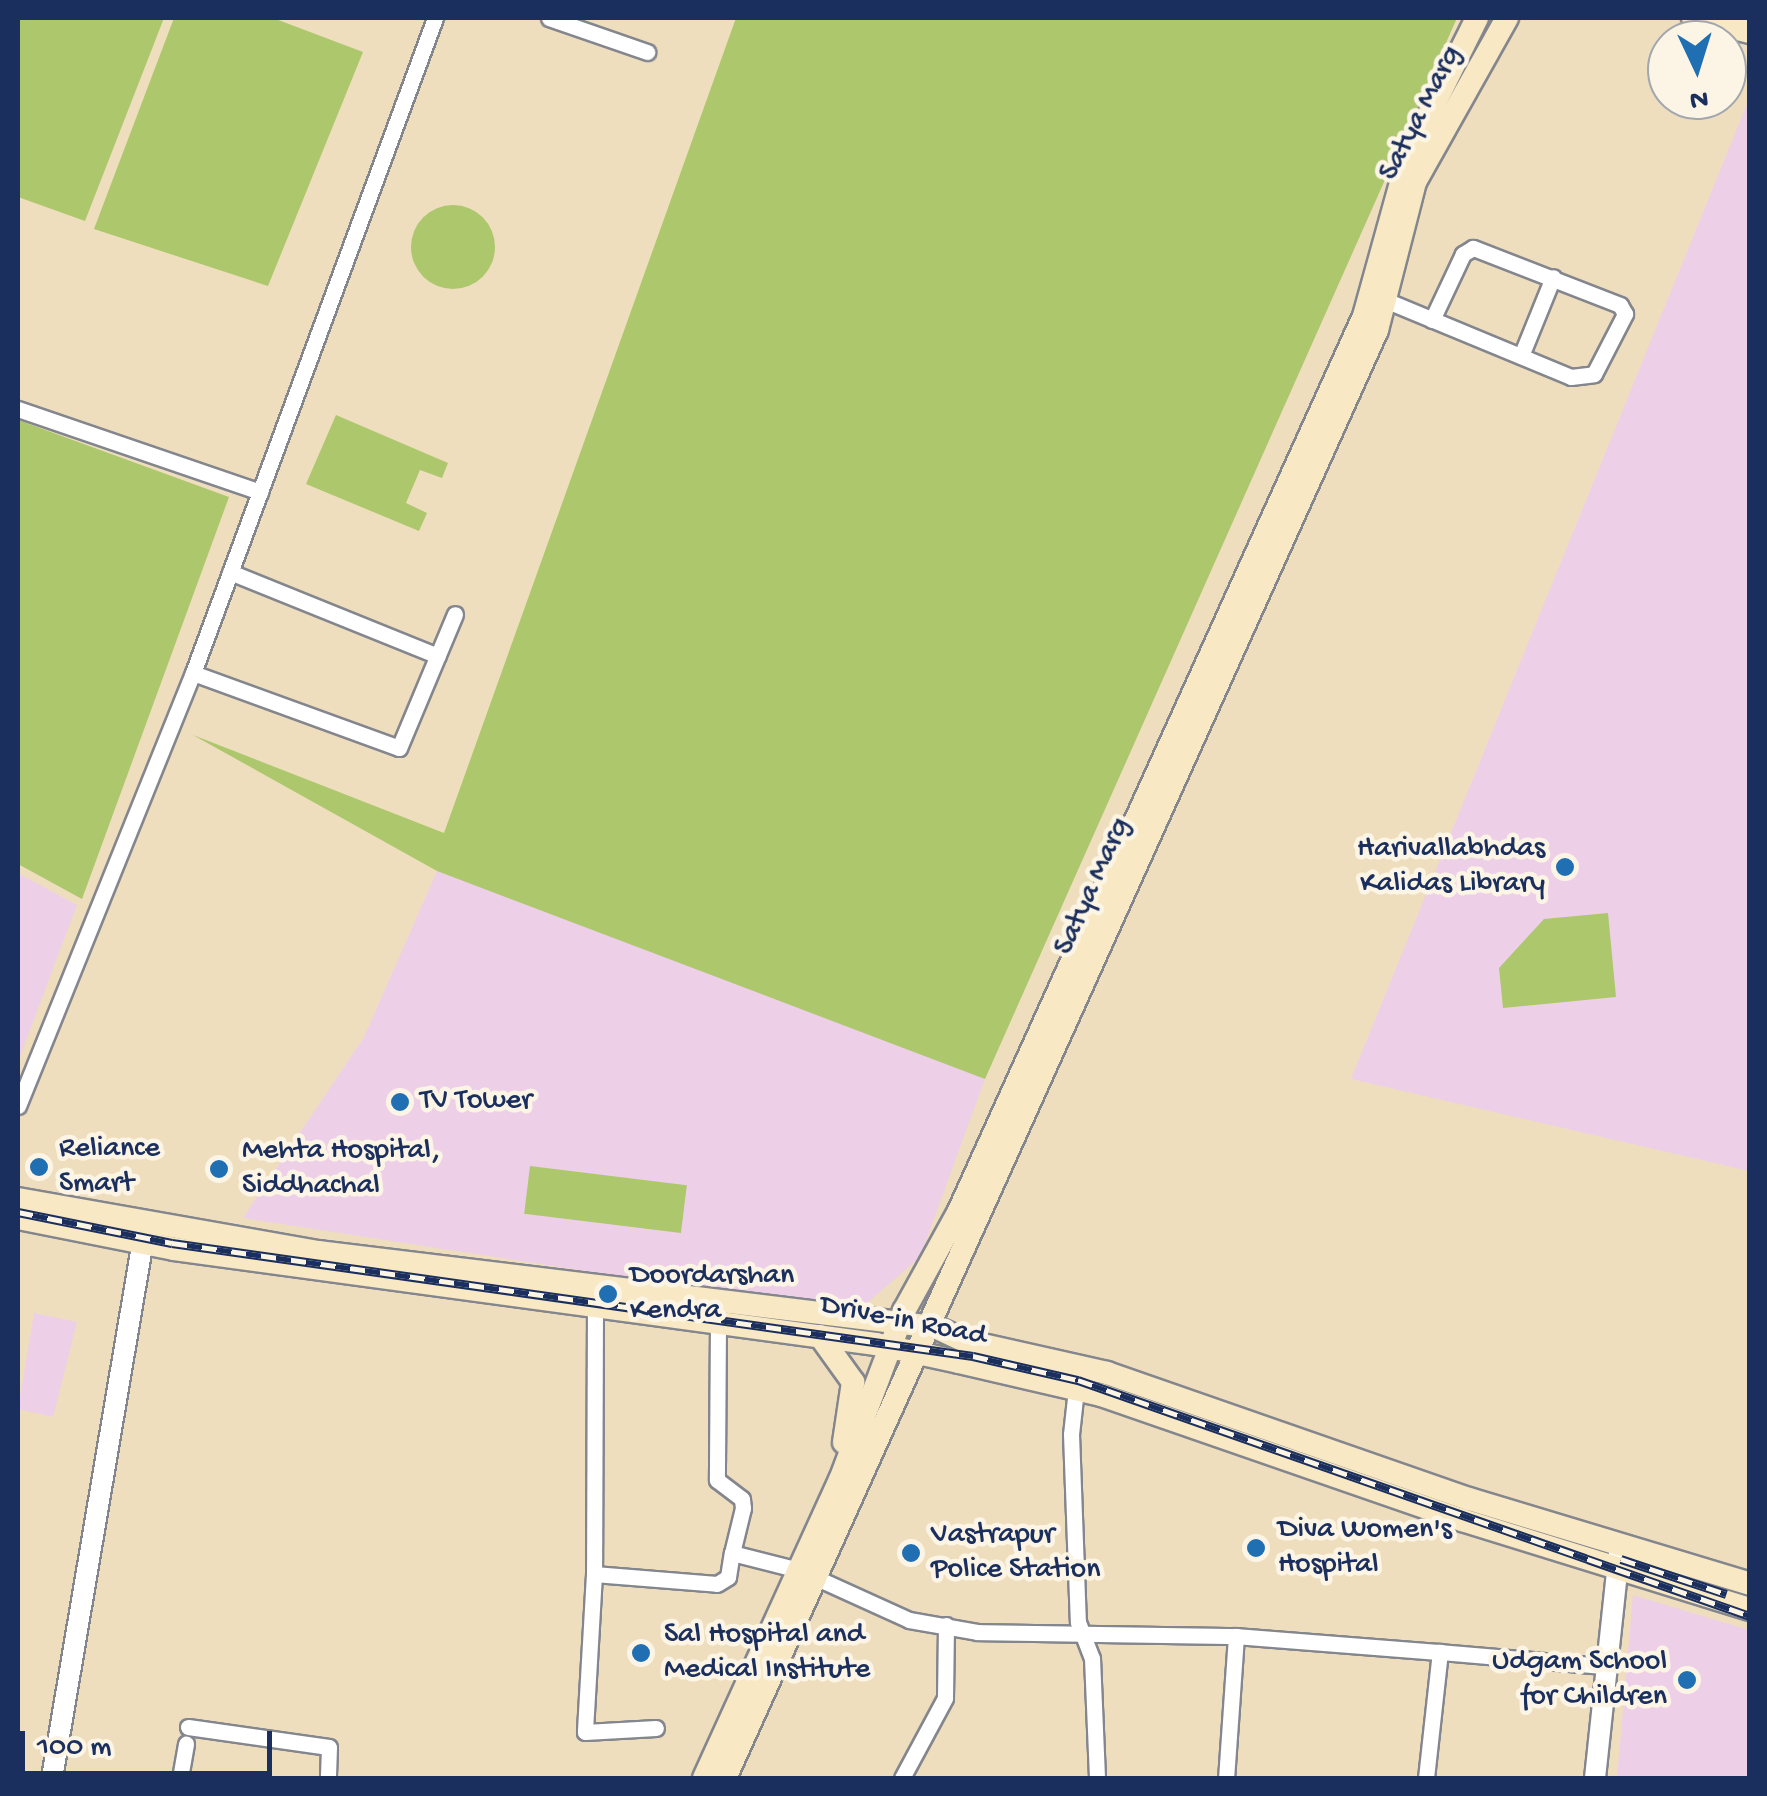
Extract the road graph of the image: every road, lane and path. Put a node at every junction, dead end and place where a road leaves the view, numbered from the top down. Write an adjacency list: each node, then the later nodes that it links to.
1 (434, 18): 14 (street)
2 (549, 18): 7 (street)
3 (1478, 18): 13 (main road, Satya Marg)
4 (1507, 18): 9 (main road, Satya Marg)
5 (1692, 18): 6 (main road)
6 (1750, 32)
7 (647, 52)
8 (1553, 278): 10 (street); 11 (street); 11 (street)
9 (1384, 300): 10 (street); 13 (main road, Satya Marg)
10 (1432, 320): 11 (street)
11 (1521, 356)
12 (18, 409): 14 (street)
13 (1324, 423): 25 (main road, Satya Marg); 26 (main road, Satya Marg)
14 (260, 492): 15 (street)
15 (230, 572): 17 (street); 18 (street)
16 (455, 614): 17 (street)
17 (438, 656): 18 (street)
18 (193, 673): 19 (street)
19 (18, 1106)
20 (18, 1199): 22 (main road, Drive-in Road)
21 (18, 1218): 22 (main road, Drive-in Road)
22 (144, 1234): 23 (main road, Drive-in Road); 25 (main road, Drive-in Road); 45 (street)
23 (595, 1306): 24 (main road, Drive-in Road); 33 (street)
24 (718, 1322): 27 (main road, Drive-in Road); 31 (street)
25 (900, 1322): 26 (main road, Drive-in Road); 28 (main road, Satya Marg)
26 (926, 1326): 28 (main road, Satya Marg); 32 (main road, Drive-in Road)
27 (820, 1336): 28 (main road, Drive-in Road); 30 (main road)
28 (901, 1350): 29 (main road, Drive-in Road); 30 (main road, Satya Marg); 34 (main road, Satya Marg)
29 (1076, 1389): 32 (main road, Drive-in Road); 38 (street)
30 (840, 1480): 34 (main road, Satya Marg)
31 (732, 1553): 33 (street); 34 (street)
32 (1617, 1557): 35 (main road, Drive-in Road); 36 (main road, Drive-in Road); 41 (street)
33 (594, 1574): 43 (street)
34 (808, 1574): 37 (street); 48 (main road, Satya Marg); 49 (main road, Satya Marg)
35 (1750, 1584)
36 (1750, 1609)
37 (946, 1625): 38 (street); 50 (street)
38 (1082, 1633): 39 (street); 51 (street)
39 (1236, 1636): 40 (street); 52 (street)
40 (1440, 1652): 41 (street); 53 (street)
41 (1604, 1666): 54 (street)
42 (188, 1727): 47 (street)
43 (656, 1728)
44 (186, 1744): 46 (street)
45 (52, 1778)
46 (180, 1778)
47 (328, 1778)
48 (704, 1778)
49 (724, 1778)
50 (902, 1778)
51 (1097, 1778)
52 (1226, 1778)
53 (1426, 1778)
54 (1595, 1778)

